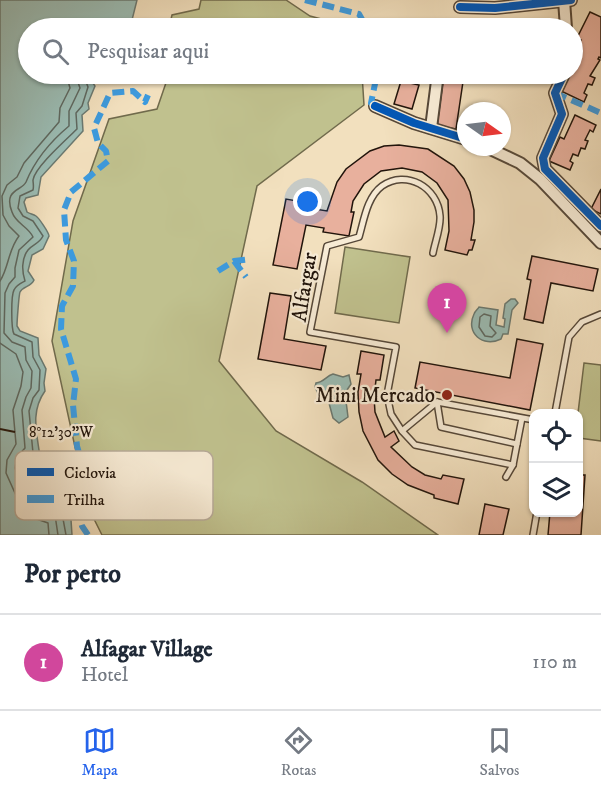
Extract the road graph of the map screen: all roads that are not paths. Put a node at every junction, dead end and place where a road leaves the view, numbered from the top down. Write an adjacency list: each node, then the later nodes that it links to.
1 (564, 0): 2 (street); 3 (street); 5 (street)
2 (571, 0)
3 (545, 1): 4 (street)
4 (460, 7)
5 (565, 18)
6 (437, 84): 9 (street)
7 (559, 84): 12 (street)
8 (375, 106): 9 (street)
9 (431, 128): 10 (street)
10 (457, 136)
11 (505, 156): 13 (street)
12 (601, 226)
13 (601, 243)
14 (433, 253): 20 (lane, Alfargar)
15 (601, 314): 17 (lane)
16 (437, 402): 18 (lane); 20 (lane); 21 (lane)
17 (556, 409)
18 (522, 418): 19 (lane); 21 (lane)
19 (529, 419)
20 (402, 431): 22 (lane, Alfargar)
21 (517, 444): 22 (lane)
22 (513, 465): 23 (lane)
23 (506, 477)
24 (536, 517): 25 (lane)
25 (533, 535)

